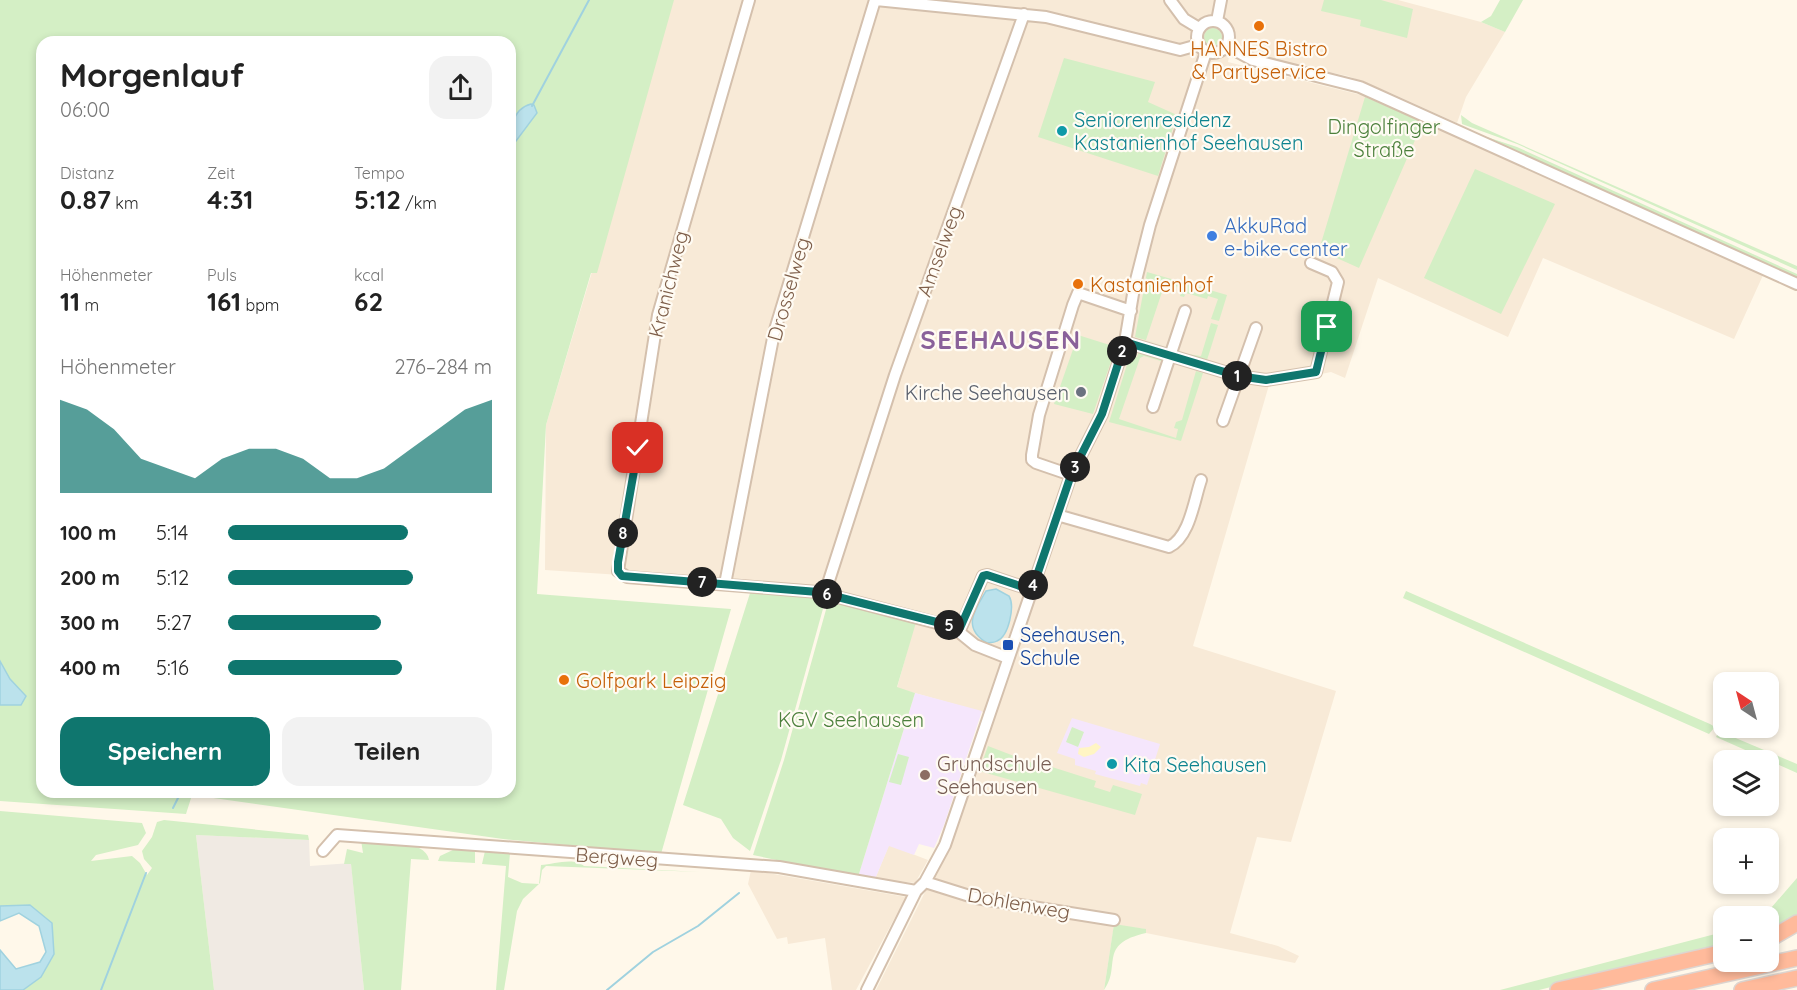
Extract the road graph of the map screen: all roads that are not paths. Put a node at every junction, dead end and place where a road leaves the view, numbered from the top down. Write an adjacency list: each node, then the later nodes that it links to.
1 (749, 0): 23 (street, Kranichweg)
2 (876, 0): 5 (street); 23 (street, Drosselweg)
3 (1170, 0): 7 (street)
4 (1221, 0): 6 (street)
5 (1024, 14): 9 (street); 25 (street, Amselweg)
6 (1216, 21): 7 (street); 8 (street)
7 (1199, 28): 9 (street)
8 (1227, 46): 9 (street); 11 (street)
9 (1202, 49): 12 (street)
10 (1311, 263): 17 (street)
11 (1797, 284)
12 (1131, 311): 15 (street); 20 (street)
13 (1185, 311): 16 (street)
14 (1256, 328): 17 (street)
15 (1125, 342): 16 (street); 20 (street)
16 (1170, 357): 17 (street); 18 (street)
17 (1238, 376): 19 (street)
18 (1153, 407)
19 (1223, 421)
20 (1071, 475): 22 (street)
21 (1201, 480): 22 (street)
22 (1058, 515): 24 (street)
23 (725, 584): 25 (street)
24 (1032, 590): 26 (street); 27 (street)
25 (825, 593): 26 (street)
26 (960, 628): 27 (street)
27 (1008, 658): 29 (street)
28 (323, 851): 30 (street, Bergweg)
29 (925, 882): 30 (street); 31 (street, Dohlenweg)
30 (916, 891): 39 (street)
31 (1114, 920)
32 (1797, 922): 33 (highway)
33 (1779, 934)
34 (1797, 936): 35 (highway)
35 (1779, 939)
36 (1713, 955): 40 (highway)
37 (1797, 958): 41 (highway)
38 (1797, 978): 42 (highway)
39 (867, 990)
40 (1558, 990)
41 (1653, 990)
42 (1742, 990)

